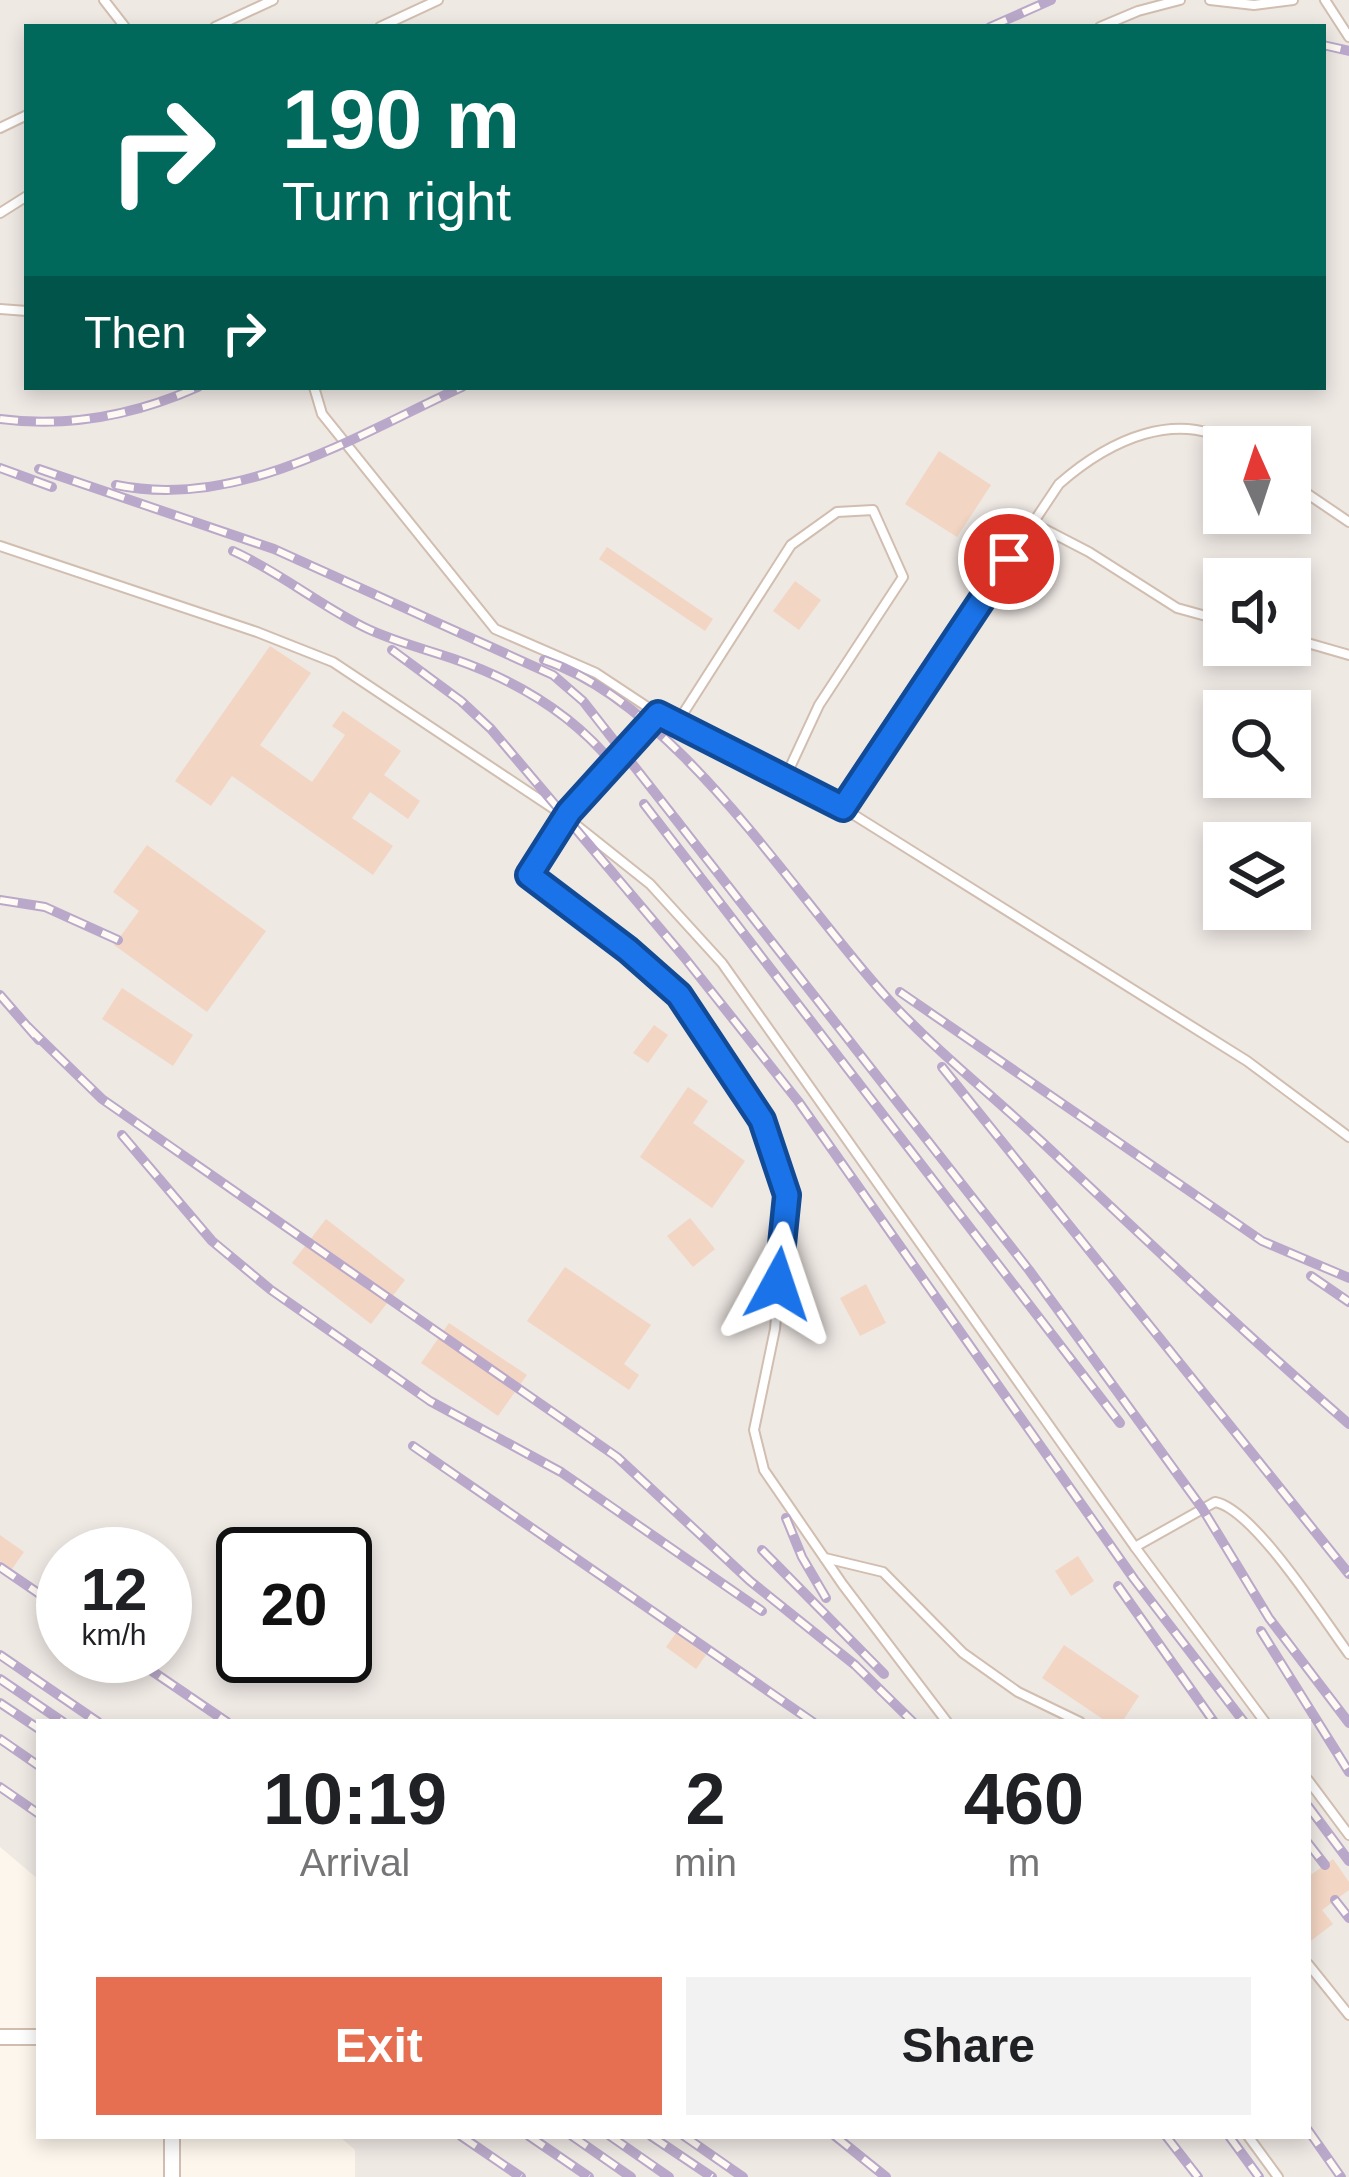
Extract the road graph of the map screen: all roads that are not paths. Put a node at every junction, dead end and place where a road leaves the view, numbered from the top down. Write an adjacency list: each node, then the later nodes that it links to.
1 (273, 0): 7 (lane)
2 (438, 0): 8 (lane)
3 (1180, 0): 9 (lane)
4 (1210, 0): 5 (lane)
5 (1293, 0)
6 (1325, 0): 10 (lane)
7 (221, 24)
8 (386, 24)
9 (1107, 24)
10 (1349, 37)
11 (315, 390): 20 (lane)
12 (1203, 431): 15 (lane)
13 (1311, 496): 14 (lane)
14 (1349, 522)
15 (1033, 524): 17 (lane); 23 (lane)
16 (0, 546): 24 (lane)
17 (1203, 616)
18 (1311, 644): 19 (lane)
19 (1349, 655)
20 (658, 714): 21 (lane); 24 (lane)
21 (677, 723): 22 (lane); 22 (lane)
22 (785, 778): 23 (lane)
23 (843, 808): 25 (lane)
24 (566, 817): 26 (lane); 27 (lane)
25 (1349, 1137)
26 (1135, 1547): 28 (lane); 31 (lane)
27 (824, 1557): 29 (lane); 30 (lane)
28 (1349, 1654)
29 (945, 1719)
30 (1074, 1719)
31 (1263, 1719)
32 (1311, 1784): 33 (lane)
33 (1349, 1835)
34 (1311, 1968): 35 (lane)
35 (1349, 2015)
36 (0, 2037): 37 (street)
37 (36, 2037)
38 (172, 2139): 40 (street)
39 (1251, 2139): 41 (lane)
40 (172, 2177)
41 (1278, 2177)

